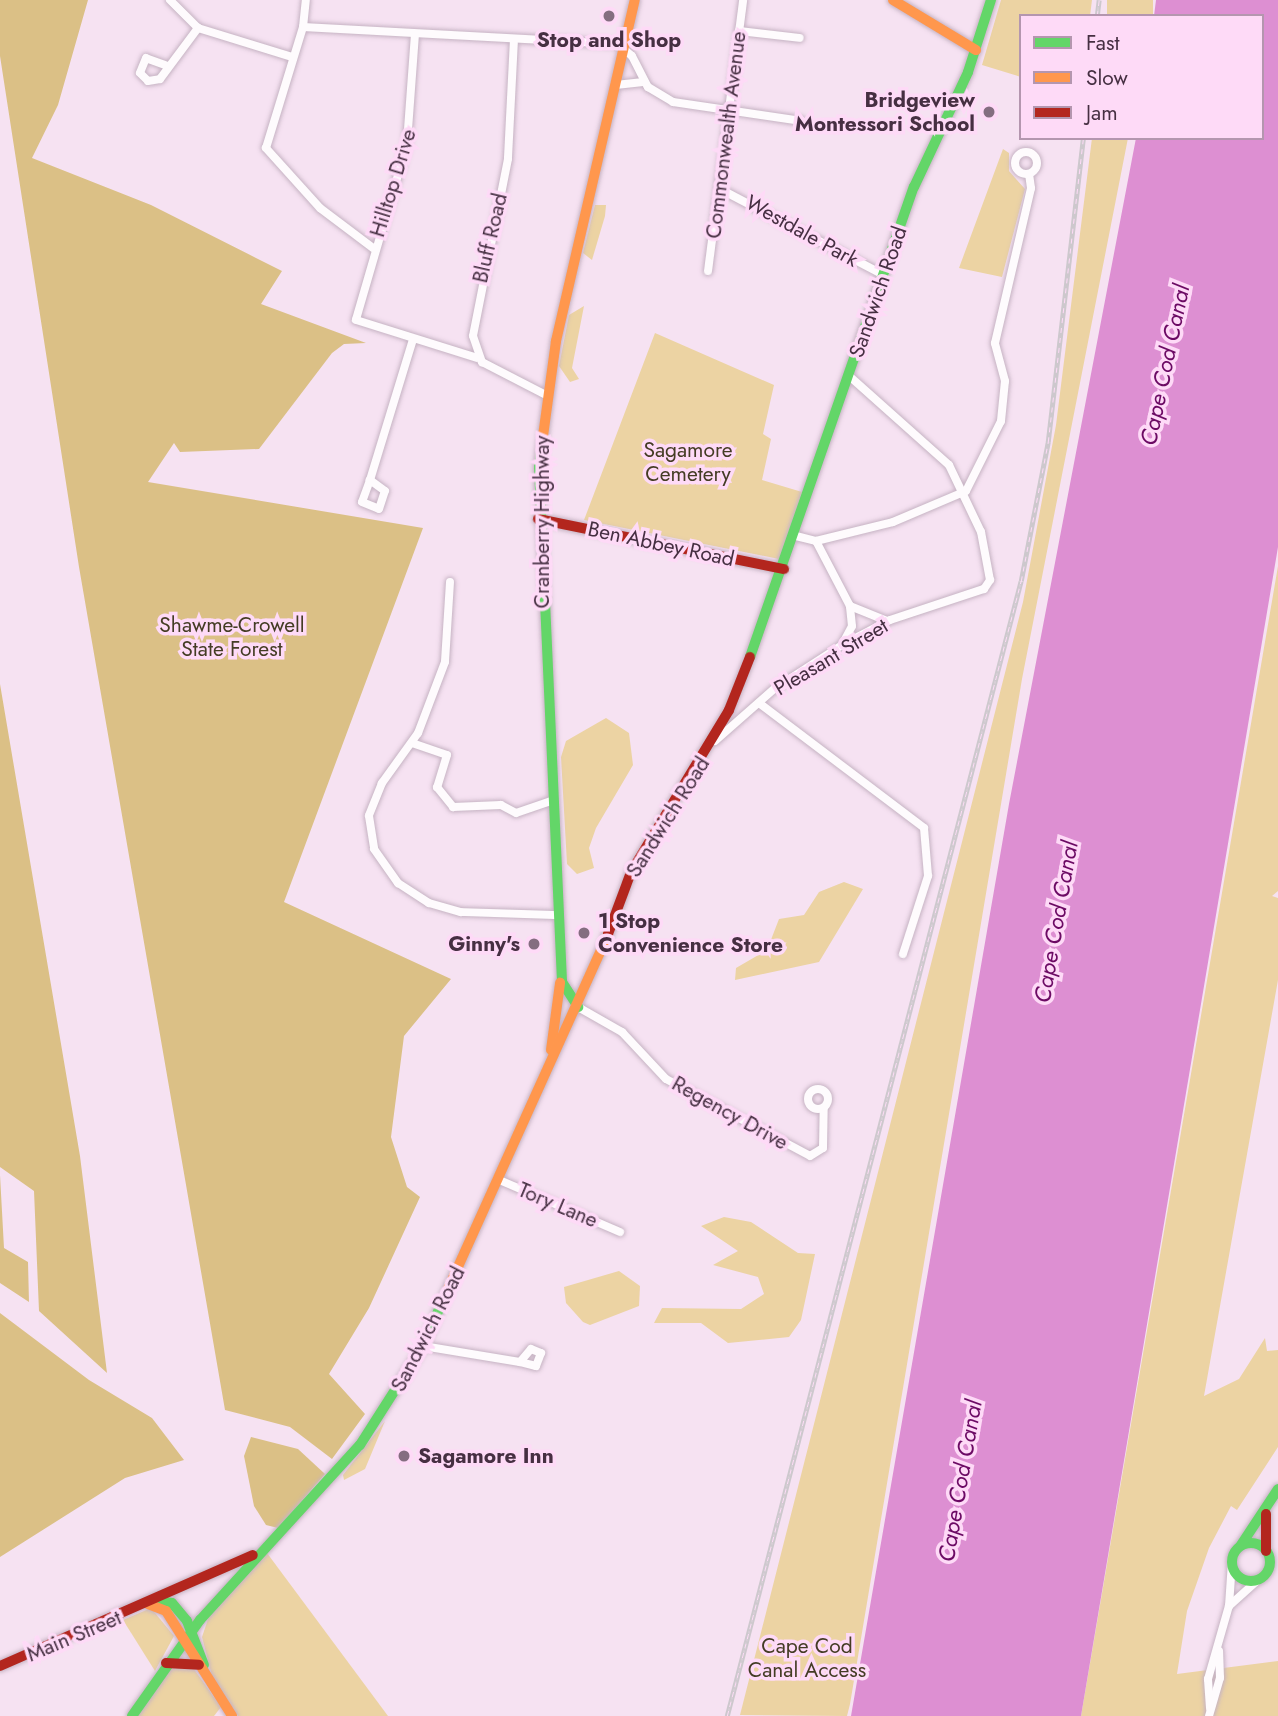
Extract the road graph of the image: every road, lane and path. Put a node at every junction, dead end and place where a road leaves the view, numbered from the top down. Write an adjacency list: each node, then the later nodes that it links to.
1 (170, 0): 8 (street)
2 (306, 0): 7 (street, Hilltop Drive)
3 (635, 0): 13 (main road, Cranberry Highway)
4 (743, 0): 9 (street, Commonwealth Avenue)
5 (893, 0): 14 (main road)
6 (991, 0): 14 (main road, Sandwich Road)
7 (303, 27): 10 (street); 15 (street, Hilltop Drive)
8 (198, 28): 15 (street); 16 (street)
9 (738, 31): 11 (street); 19 (street, Commonwealth Avenue)
10 (415, 34): 12 (street); 23 (street, Hilltop Drive)
11 (800, 38)
12 (514, 39): 13 (street); 27 (street, Bluff Road)
13 (624, 46): 17 (street); 18 (main road, Cranberry Highway)
14 (976, 50): 25 (main road, Sandwich Road)
15 (292, 57): 23 (street, Hilltop Drive)
16 (165, 65)
17 (644, 82): 18 (street); 19 (street)
18 (615, 85): 29 (main road, Cranberry Highway)
19 (729, 112): 20 (street); 22 (street, Commonwealth Avenue)
20 (802, 121)
21 (1029, 174): 31 (street)
22 (720, 189): 24 (street, Commonwealth Avenue); 25 (street, Westdale Park)
23 (373, 248): 26 (street, Hilltop Drive)
24 (708, 271)
25 (884, 275): 28 (main road, Sandwich Road)
26 (413, 340): 27 (street, Hilltop Drive); 30 (street)
27 (477, 358): 29 (street)
28 (849, 376): 31 (street, Pleasant Street); 33 (main road, Sandwich Road)
29 (546, 395): 32 (main road, Cranberry Highway)
30 (370, 480)
31 (966, 491): 34 (street); 38 (street, Pleasant Street)
32 (538, 519): 35 (main road, Ben Abbey Road); 43 (main road, Cranberry Highway)
33 (796, 536): 34 (street); 35 (main road, Sandwich Road)
34 (816, 541): 37 (street)
35 (784, 569): 41 (main road, Sandwich Road)
36 (450, 582): 42 (street)
37 (850, 606): 38 (street); 39 (street)
38 (890, 620): 39 (street, Pleasant Street)
39 (842, 646): 40 (street, Pleasant Street)
40 (759, 703): 41 (street, Pleasant Street); 45 (street)
41 (715, 741): 47 (main road, Sandwich Road)
42 (412, 743): 43 (street); 44 (street)
43 (551, 801): 44 (main road, Cranberry Highway)
44 (558, 915): 46 (main road, Cranberry Highway)
45 (903, 954)
46 (561, 970): 47 (main road, Cranberry Highway); 48 (main road, Cranberry Highway)
47 (578, 1007): 48 (main road, Sandwich Road); 49 (street, Regency Drive)
48 (547, 1066): 50 (main road, Sandwich Road)
49 (824, 1109)
50 (497, 1179): 51 (street, Tory Lane); 52 (main road, Sandwich Road)
51 (620, 1232)
52 (423, 1346): 53 (street); 58 (main road, Sandwich Road)
53 (520, 1362)
54 (1278, 1489): 55 (main road)
55 (1268, 1508): 56 (main road); 57 (main road)
56 (1241, 1545): 57 (main road); 59 (main road)
57 (1266, 1550): 60 (main road)
58 (262, 1551): 61 (main road, Main Street); 63 (main road, Sandwich Road)
59 (1232, 1562): 60 (main road); 62 (street)
60 (1259, 1579): 62 (street)
61 (152, 1603): 63 (main road); 64 (main road, Main Street); 67 (main road, Main Street)
62 (1229, 1606): 69 (street)
63 (192, 1629): 64 (main road, Sandwich Road); 68 (main road)
64 (183, 1640): 65 (main road, Sandwich Road); 66 (main road, Main Street)
65 (166, 1663): 66 (main road); 70 (main road, Sandwich Road)
66 (199, 1665): 68 (main road, Main Street)
67 (0, 1666)
68 (208, 1677): 71 (main road)
69 (1210, 1712)
70 (132, 1716)
71 (232, 1716)

